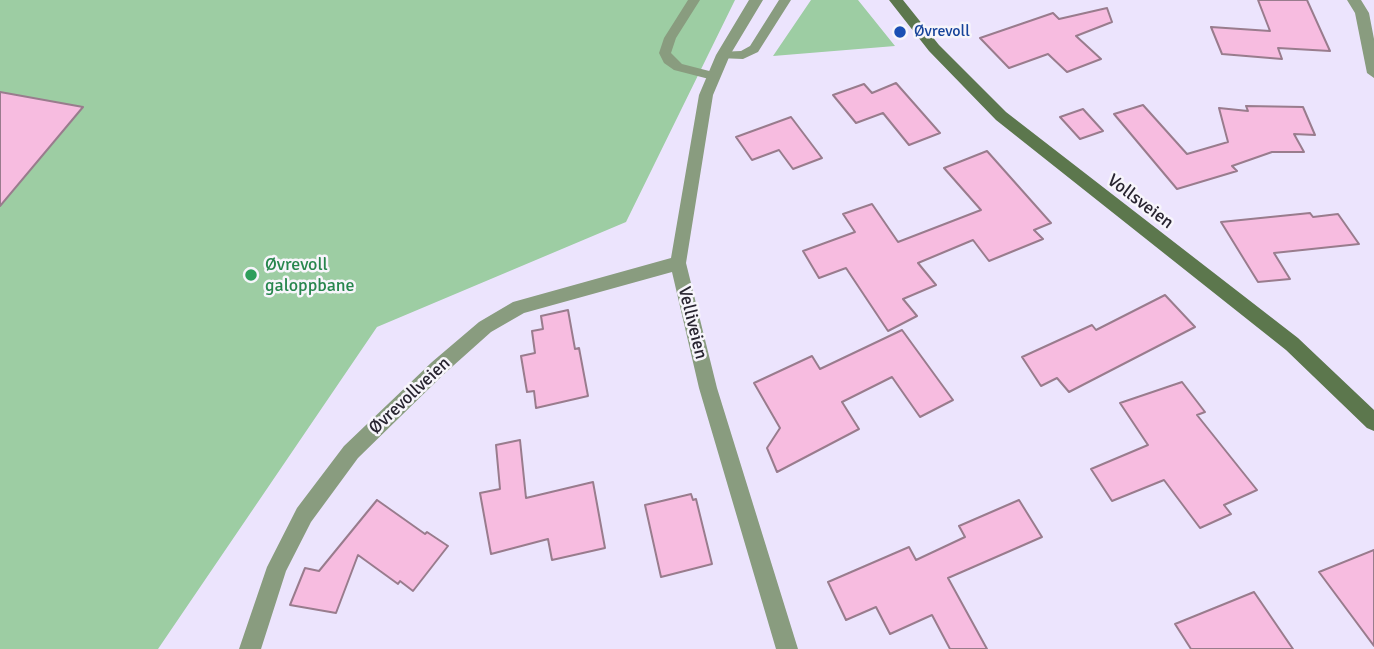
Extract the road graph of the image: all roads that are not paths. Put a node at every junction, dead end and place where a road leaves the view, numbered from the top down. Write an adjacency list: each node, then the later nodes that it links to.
1 (694, 0): 9 (lane)
2 (756, 0): 7 (street, Velliveien)
3 (785, 0): 7 (lane)
4 (896, 0): 11 (main road, Vollsveien)
5 (1354, 0): 6 (street)
6 (1368, 14): 8 (street)
7 (723, 55): 9 (street, Velliveien)
8 (1374, 74)
9 (713, 76): 10 (street, Velliveien)
10 (678, 263): 12 (street, Øvrevollveien); 13 (street, Velliveien)
11 (1374, 422)
12 (250, 649)
13 (788, 649)

